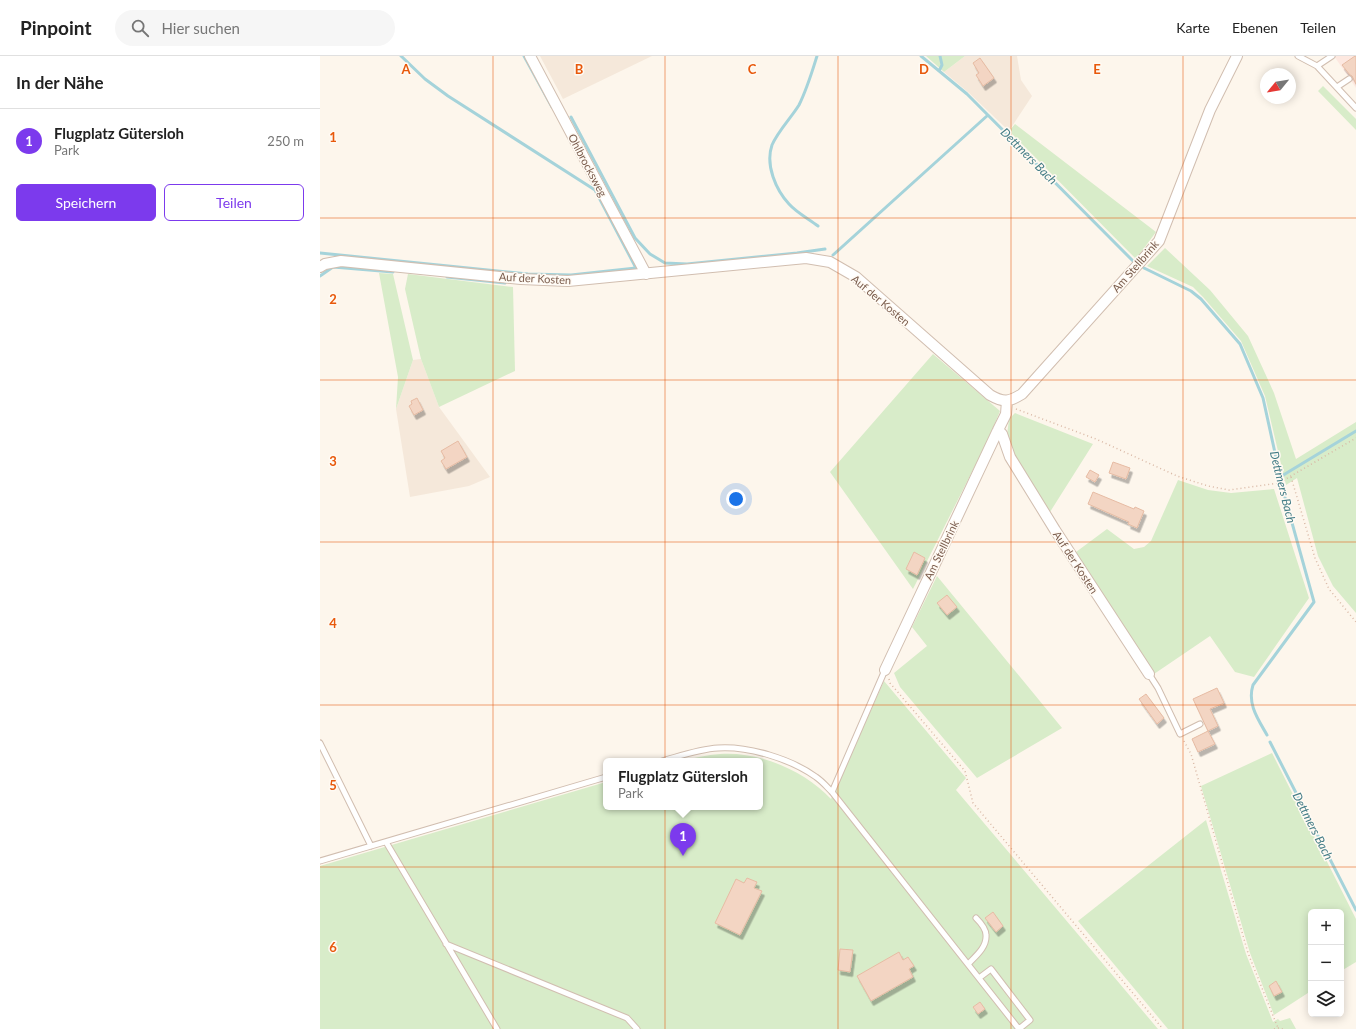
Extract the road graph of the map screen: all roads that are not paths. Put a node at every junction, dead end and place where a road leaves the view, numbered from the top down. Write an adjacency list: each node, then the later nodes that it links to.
1 (530, 56): 10 (street, Ohlbrocksweg)
2 (1237, 56): 11 (street, Am Stellbrink)
3 (1298, 56): 5 (lane)
4 (1332, 56): 5 (lane)
5 (1317, 66): 7 (lane)
6 (1349, 79): 7 (lane)
7 (1337, 88): 8 (lane)
8 (1356, 108)
9 (320, 267): 10 (street, Auf der Kosten)
10 (646, 274): 11 (street, Auf der Kosten)
11 (1007, 401): 12 (street)
12 (998, 430): 13 (street, Am Stellbrink); 14 (street, Auf der Kosten)
13 (884, 670): 19 (lane)
14 (1148, 674): 15 (lane)
15 (1200, 724)
16 (320, 742): 21 (lane)
17 (672, 758): 19 (lane)
18 (603, 778): 20 (lane)
19 (832, 792): 25 (lane)
20 (386, 842): 21 (lane); 24 (lane)
21 (371, 846): 22 (lane)
22 (320, 861)
23 (976, 918): 25 (lane)
24 (446, 944): 27 (lane); 28 (lane)
25 (968, 964): 26 (lane)
26 (979, 978): 29 (lane); 29 (lane)
27 (497, 1029)
28 (637, 1029)
29 (1019, 1029)

